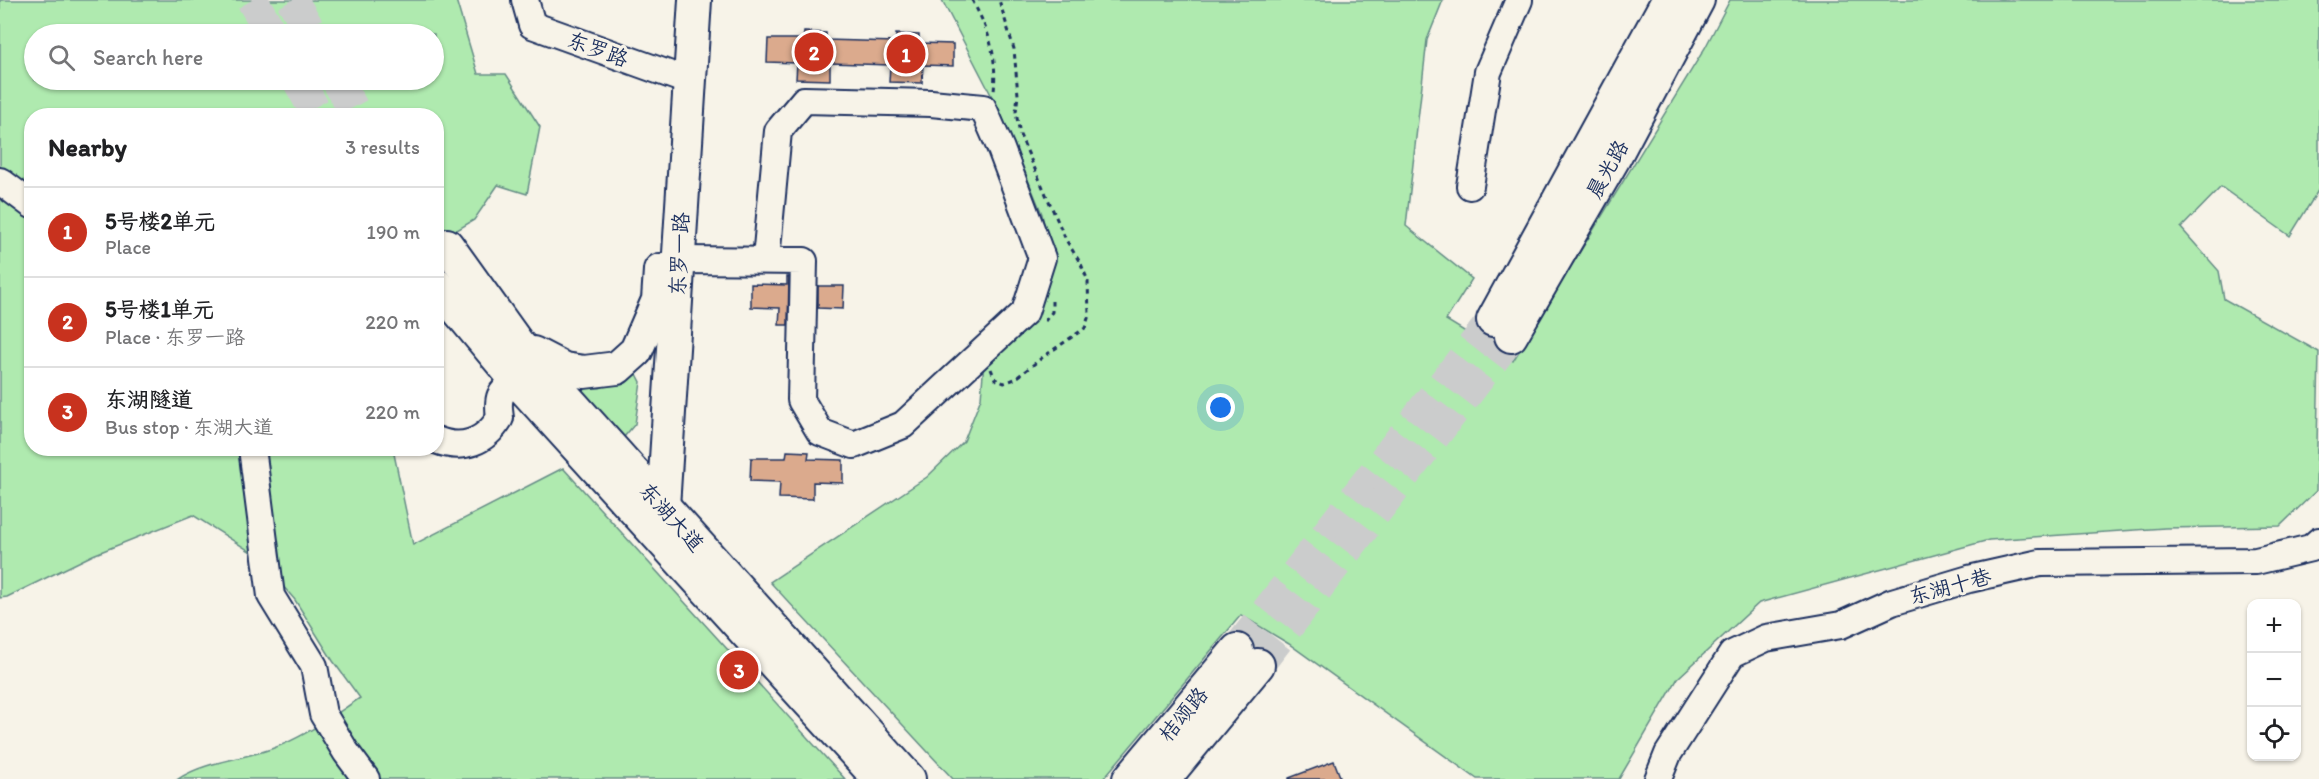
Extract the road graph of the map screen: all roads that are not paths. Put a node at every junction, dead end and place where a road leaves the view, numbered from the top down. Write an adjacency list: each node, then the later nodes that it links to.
1 (525, 0): 7 (street, 东罗路)
2 (678, 0): 7 (main road, 东罗一路)
3 (694, 0): 7 (main road, 东罗一路)
4 (1520, 0): 9 (street)
5 (1668, 0): 6 (main road, 晨光路)
6 (1698, 0)
7 (680, 78): 12 (main road, 东罗一路); 15 (main road, 东罗一路)
8 (0, 181): 10 (street)
9 (1470, 186)
10 (24, 199)
11 (447, 245): 15 (main road, 东湖大道)
12 (678, 260): 13 (street); 19 (main road, 东罗一路)
13 (766, 260): 13 (street)
14 (444, 294): 16 (main road, 东湖大道)
15 (518, 344): 19 (main road, 东湖大道)
16 (516, 380): 17 (street); 22 (main road, 东湖大道)
17 (444, 443)
18 (253, 456): 21 (street)
19 (663, 507): 23 (main road, 东湖大道)
20 (2319, 541): 26 (street, 东湖十巷)
21 (366, 779)
22 (879, 779)
23 (909, 779)
24 (1129, 779): 25 (main road, 桔颂路)
25 (1164, 779)
26 (1658, 779)

